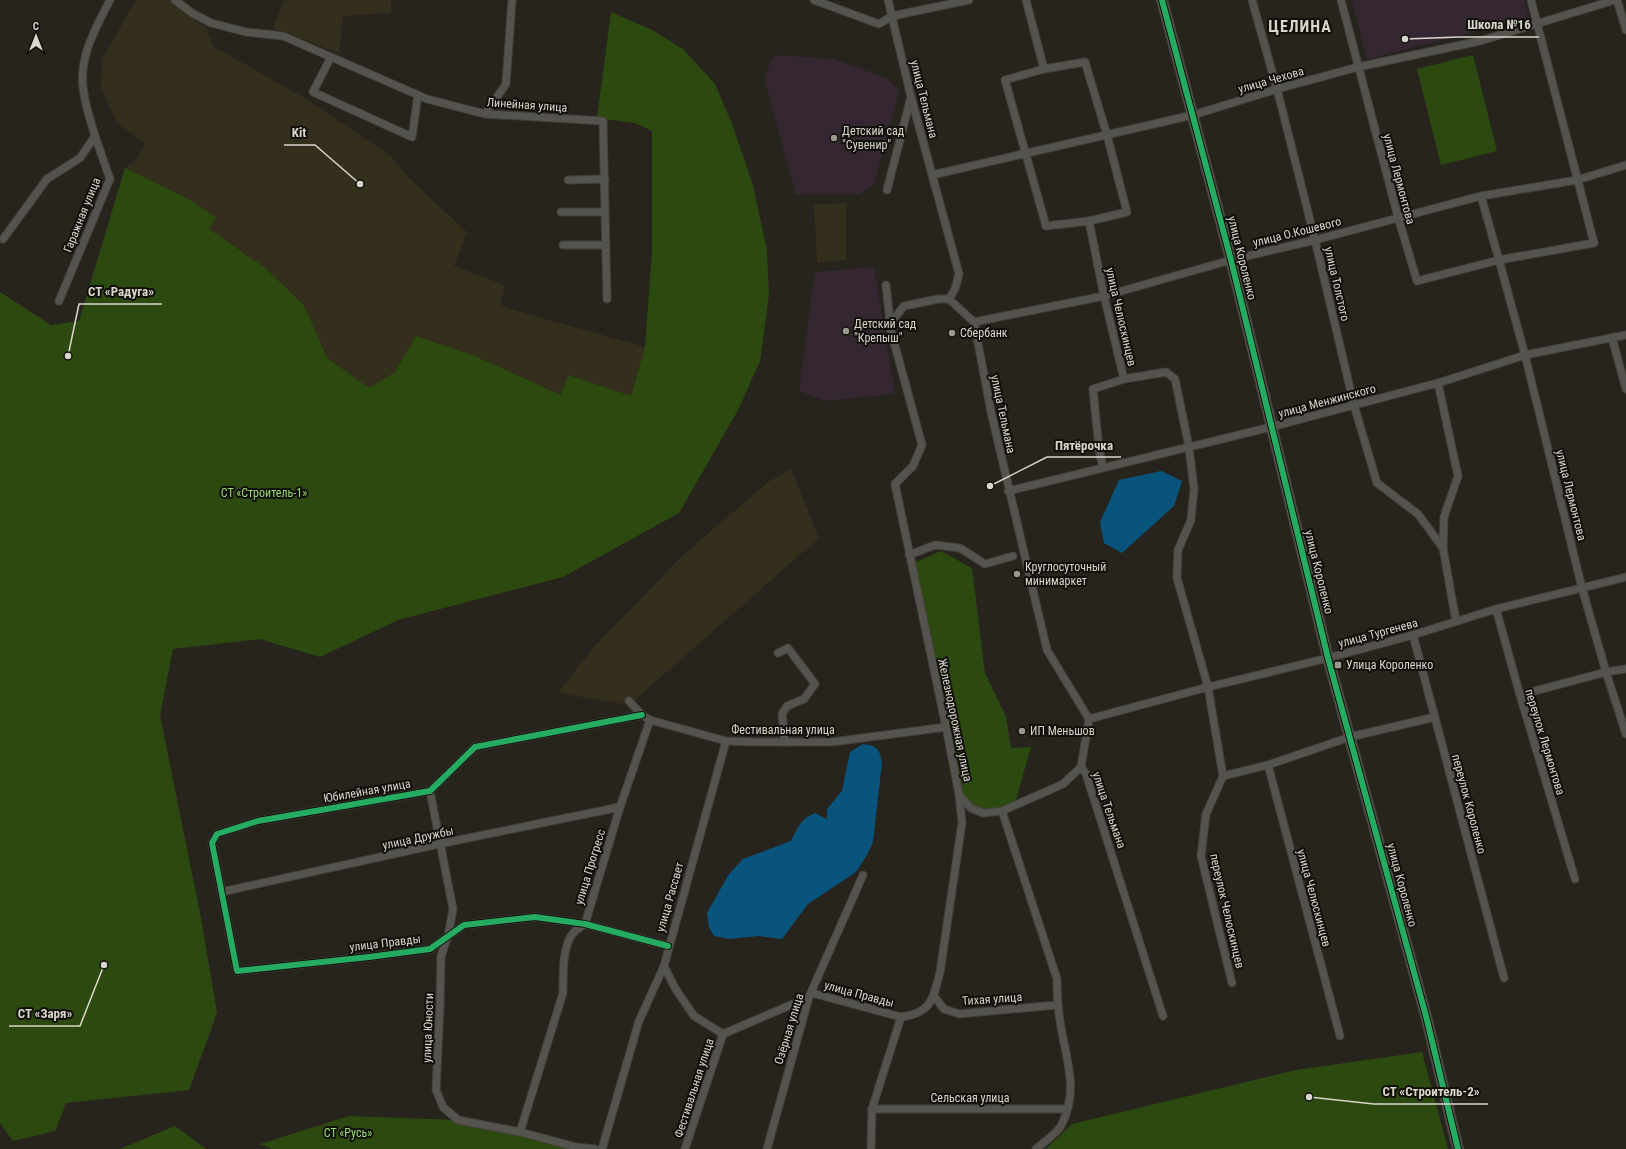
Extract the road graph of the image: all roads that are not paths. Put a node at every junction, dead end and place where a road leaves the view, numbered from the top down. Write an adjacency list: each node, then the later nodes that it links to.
1 (110, 0): 25 (street)
2 (175, 0): 16 (street, Линейная улица)
3 (512, 0): 22 (street)
4 (814, 0): 13 (street)
5 (888, 0): 13 (street, улица Тельмана)
6 (969, 0): 13 (street)
7 (1026, 0): 18 (street)
8 (1162, 0): 23 (street, улица Короленко)
9 (1252, 0): 19 (street, улица Толстого)
10 (1340, 0): 17 (street, улица Лермонтова)
11 (1531, 0): 14 (street, улица Лермонтова)
12 (1616, 0): 14 (street, улица Чехова); 15 (street)
13 (892, 16): 21 (street, улица Тельмана)
14 (1537, 23): 17 (street, улица Чехова); 31 (street, улица Лермонтова)
15 (1626, 30)
16 (331, 56): 20 (street, Линейная улица); 20 (street)
17 (1358, 67): 19 (street, улица Чехова); 36 (street, улица Лермонтова)
18 (1044, 69): 24 (street); 26 (street)
19 (1277, 89): 23 (street, улица Чехова); 39 (street, улица Толстого)
20 (418, 95): 22 (street, Линейная улица)
21 (911, 97): 28 (street, улица Тельмана); 32 (street)
22 (486, 114): 29 (street, Линейная улица)
23 (1193, 115): 24 (street, улица Чехова); 42 (street, улица Короленко)
24 (1107, 135): 26 (street, улица Чехова); 37 (street)
25 (96, 136): 38 (street); 48 (street, Гаражная улица)
26 (1026, 154): 28 (street, улица Чехова); 37 (street)
27 (1626, 165): 31 (street, улица О.Кошевого)
28 (932, 175): 47 (street, улица Тельмана)
29 (605, 179): 30 (street); 35 (street, Линейная улица)
30 (568, 180)
31 (1577, 180): 33 (street, улица О.Кошевого); 43 (street, улица Лермонтова)
32 (887, 190)
33 (1481, 196): 36 (street, улица О.Кошевого); 43 (street, улица Лермонтова)
34 (561, 212): 35 (street)
35 (605, 212): 41 (street, Линейная улица)
36 (1398, 217): 39 (street, улица О.Кошевого); 43 (street, улица Лермонтова)
37 (1089, 221): 45 (street, улица Челюскинцев)
38 (3, 240)
39 (1315, 240): 42 (street, улица О.Кошевого); 57 (street, улица Толстого)
40 (563, 245): 41 (street)
41 (606, 245): 46 (street, Линейная улица)
42 (1231, 260): 45 (street, улица О.Кошевого); 58 (street, улица Короленко)
43 (1499, 260): 53 (street, улица Лермонтова)
44 (886, 285): 50 (street, Железнодорожная улица)
45 (1104, 296): 49 (street, улица О.Кошевого); 54 (street, улица Челюскинцев)
46 (607, 299)
47 (948, 299): 49 (street); 50 (street)
48 (59, 301)
49 (974, 322): 61 (street, улица Тельмана)
50 (890, 324): 63 (street, Железнодорожная улица)
51 (1626, 335): 52 (street, улица Менжинского)
52 (1612, 338): 53 (street, улица Менжинского); 56 (street)
53 (1526, 355): 55 (street, улица Менжинского); 66 (street, улица Лермонтова)
54 (1124, 380): 59 (street); 60 (street, улица Челюскинцев)
55 (1438, 383): 57 (street, улица Менжинского); 62 (street, улица Толстого)
56 (1626, 389)
57 (1354, 404): 58 (street, улица Менжинского); 62 (street, улица Толстого)
58 (1271, 427): 59 (street, улица Менжинского); 71 (street, улица Короленко)
59 (1189, 447): 60 (street, улица Менжинского); 74 (street)
60 (1103, 468): 61 (street, улица Менжинского)
61 (1008, 491): 79 (street, улица Тельмана)
62 (1443, 548): 68 (street, улица Толстого)
63 (909, 555): 64 (street); 81 (street, Железнодорожная улица)
64 (1013, 556)
65 (1626, 577): 66 (street, улица Тургенева)
66 (1582, 588): 67 (street, улица Тургенева); 73 (street, улица Лермонтова)
67 (1496, 609): 68 (street, улица Тургенева); 75 (street, переулок Лермонтова)
68 (1456, 621): 69 (street, улица Тургенева)
69 (1413, 635): 71 (street, улица Тургенева); 78 (street, переулок Короленко)
70 (778, 653): 85 (street)
71 (1328, 658): 74 (street, улица Тургенева); 83 (street, улица Короленко)
72 (1626, 669): 73 (street)
73 (1606, 672): 75 (street); 82 (street, улица Лермонтова)
74 (1208, 687): 79 (street, улица Тургенева); 88 (street)
75 (1520, 695): 95 (street, переулок Лермонтова)
76 (629, 701): 77 (street, Фестивальная улица)
77 (642, 715): 80 (street, Фестивальная улица); 89 (street)
78 (1435, 717): 83 (street); 102 (street, переулок Короленко)
79 (1089, 719): 87 (street, улица Тельмана)
80 (650, 720): 84 (street, Фестивальная улица); 91 (street, улица Прогресс)
81 (946, 727): 85 (street, Фестивальная улица); 90 (street, Железнодорожная улица)
82 (1626, 734)
83 (1350, 737): 86 (street); 120 (street, улица Короленко)
84 (726, 741): 85 (street, Фестивальная улица); 99 (street, улица Рассвет)
85 (785, 742)
86 (1268, 765): 88 (street); 110 (street, улица Челюскинцев)
87 (1081, 767): 92 (street); 107 (street, улица Тельмана)
88 (1223, 776): 103 (street, переулок Челюскинцев)
89 (430, 791): 93 (street, улица Юности); 96 (street, Юбилейная улица)
90 (959, 794): 92 (street); 105 (street, Железнодорожная улица)
91 (620, 807): 93 (street, улица Дружбы); 97 (street, улица Прогресс)
92 (1002, 811): 106 (street)
93 (439, 844): 96 (street, улица Дружбы); 98 (street, улица Юности)
94 (863, 875): 104 (street, Озёрная улица)
95 (1575, 880)
96 (221, 892): 101 (street, Юбилейная улица)
97 (585, 924): 98 (street, улица Правды); 99 (street, улица Правды); 113 (street, улица Прогресс)
98 (448, 936): 101 (street, улица Правды); 113 (street, улица Юности)
99 (668, 946): 100 (street, улица Рассвет)
100 (664, 966): 109 (street); 115 (street, улица Рассвет)
101 (237, 970)
102 (1504, 978)
103 (1232, 983)
104 (810, 995): 108 (street, улица Правды); 109 (street); 117 (street, Озёрная улица)
105 (934, 996): 106 (street, Тихая улица); 108 (street, Железнодорожная улица)
106 (1057, 1005): 112 (street)
107 (1163, 1016)
108 (901, 1017): 111 (street)
109 (723, 1034): 116 (street, Фестивальная улица)
110 (1340, 1036)
111 (872, 1109): 112 (street, Сельская улица); 118 (street)
112 (1067, 1109): 119 (street)
113 (520, 1132): 114 (street, улица Юности)
114 (595, 1149)
115 (602, 1149)
116 (685, 1149)
117 (767, 1149)
118 (871, 1149)
119 (1036, 1149)
120 (1458, 1149)

